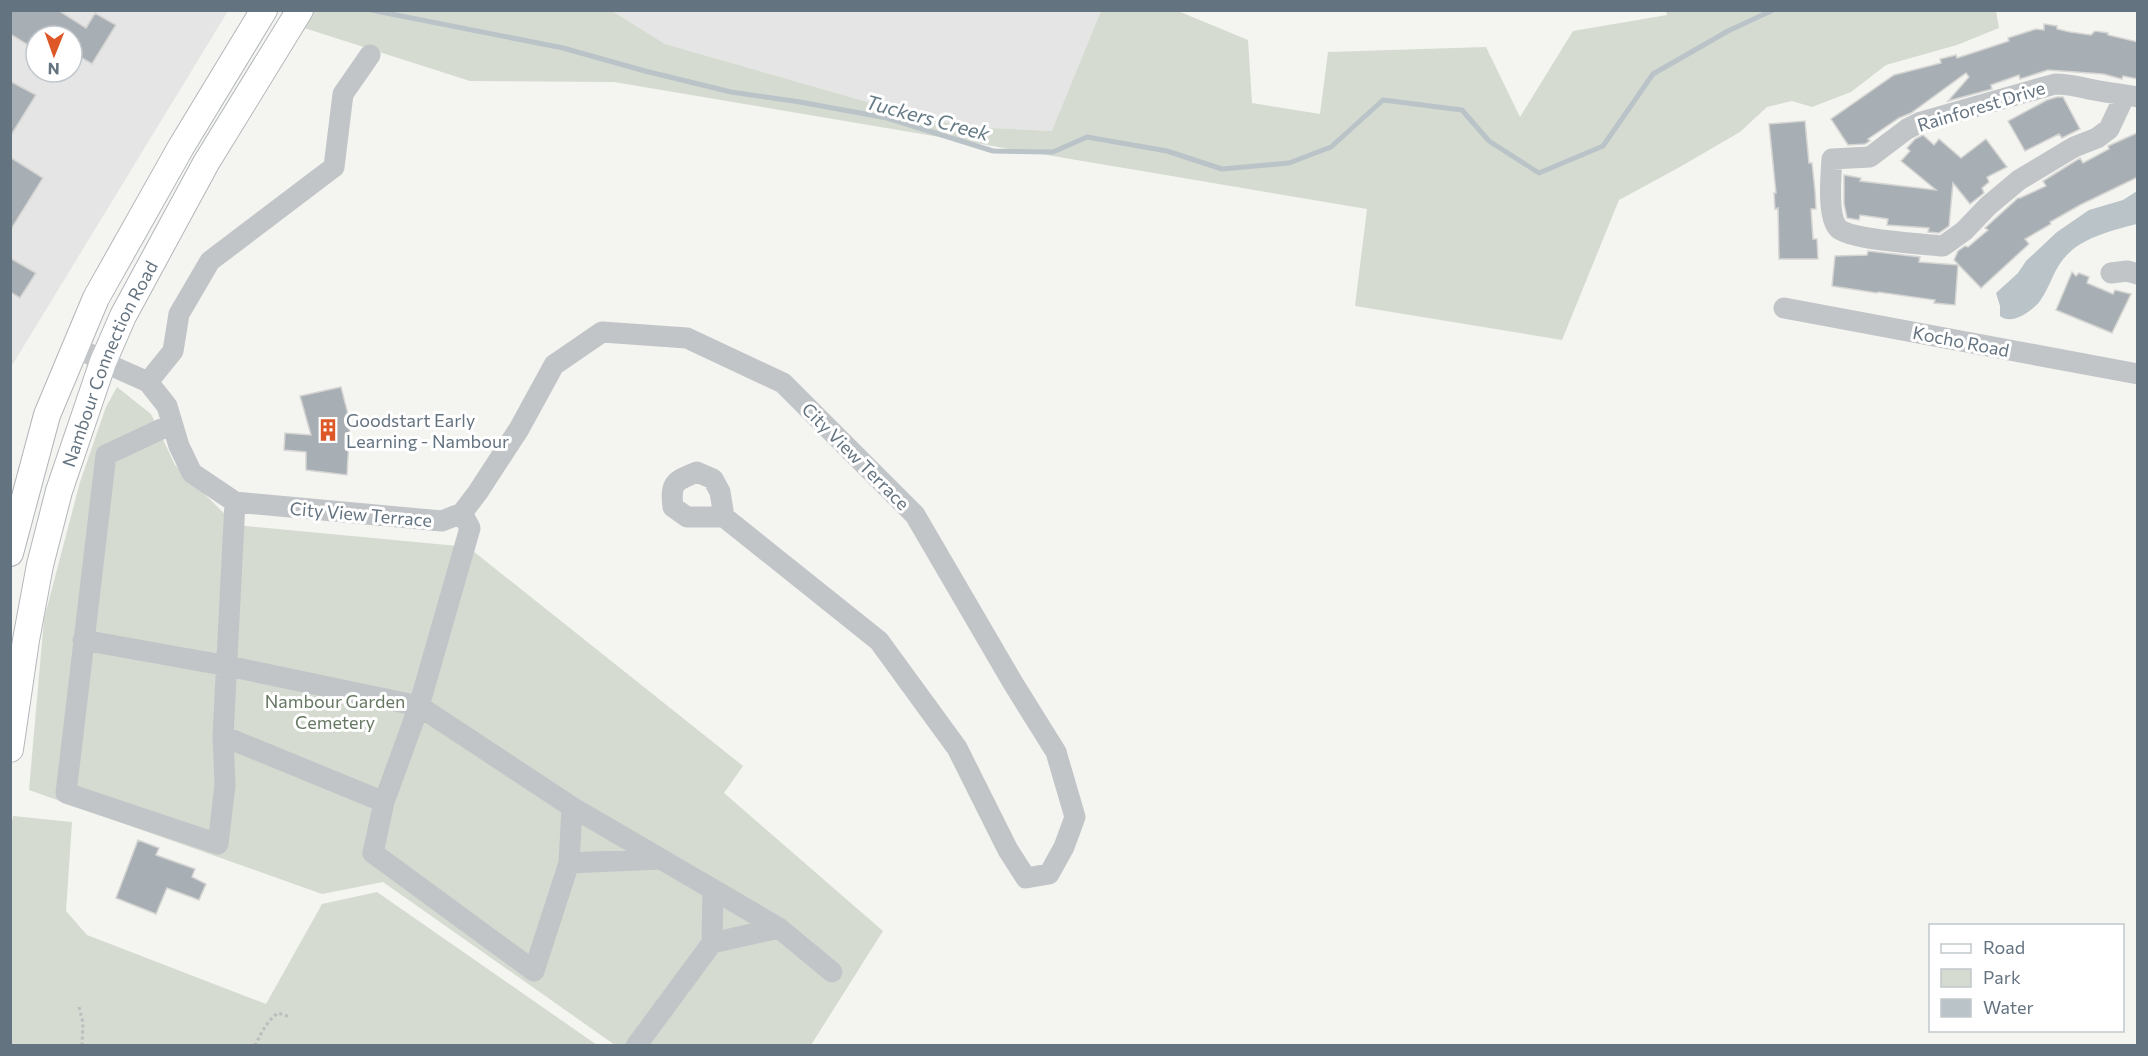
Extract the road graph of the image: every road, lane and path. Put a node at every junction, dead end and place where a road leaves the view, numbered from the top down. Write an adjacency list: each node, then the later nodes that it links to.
1 (264, 10): 8 (main road, Nambour Connection Road)
2 (300, 10): 9 (main road, Nambour Connection Road)
3 (370, 56): 11 (street)
4 (2131, 96): 4 (street, Rainforest Drive)
5 (2111, 273): 6 (street)
6 (2138, 274)
7 (1784, 308): 10 (street, Kocho Road)
8 (76, 346): 9 (street, City View Terrace); 16 (main road, Nambour Connection Road)
9 (103, 362): 11 (street, City View Terrace); 21 (main road, Nambour Connection Road)
10 (2138, 374)
11 (148, 382): 12 (street, City View Terrace)
12 (172, 424): 13 (street, City View Terrace); 17 (street)
13 (235, 502): 14 (street, City View Terrace); 18 (street)
14 (462, 513): 15 (street, City View Terrace); 19 (street)
15 (724, 517)
16 (10, 553)
17 (82, 640): 18 (street); 20 (street)
18 (228, 666): 19 (street); 20 (street)
19 (419, 706): 22 (street); 23 (street)
20 (223, 736): 22 (street)
21 (10, 749)
22 (384, 802): 25 (street)
23 (573, 807): 24 (street); 25 (street)
24 (661, 859): 25 (street); 26 (street)
25 (569, 863)
26 (713, 889): 27 (street); 28 (street)
27 (779, 928): 28 (street); 29 (street)
28 (712, 943): 34 (street)
29 (832, 972)
30 (79, 1007): 32 (path)
31 (290, 1017): 33 (path)
32 (82, 1046)
33 (255, 1046)
34 (636, 1046)

